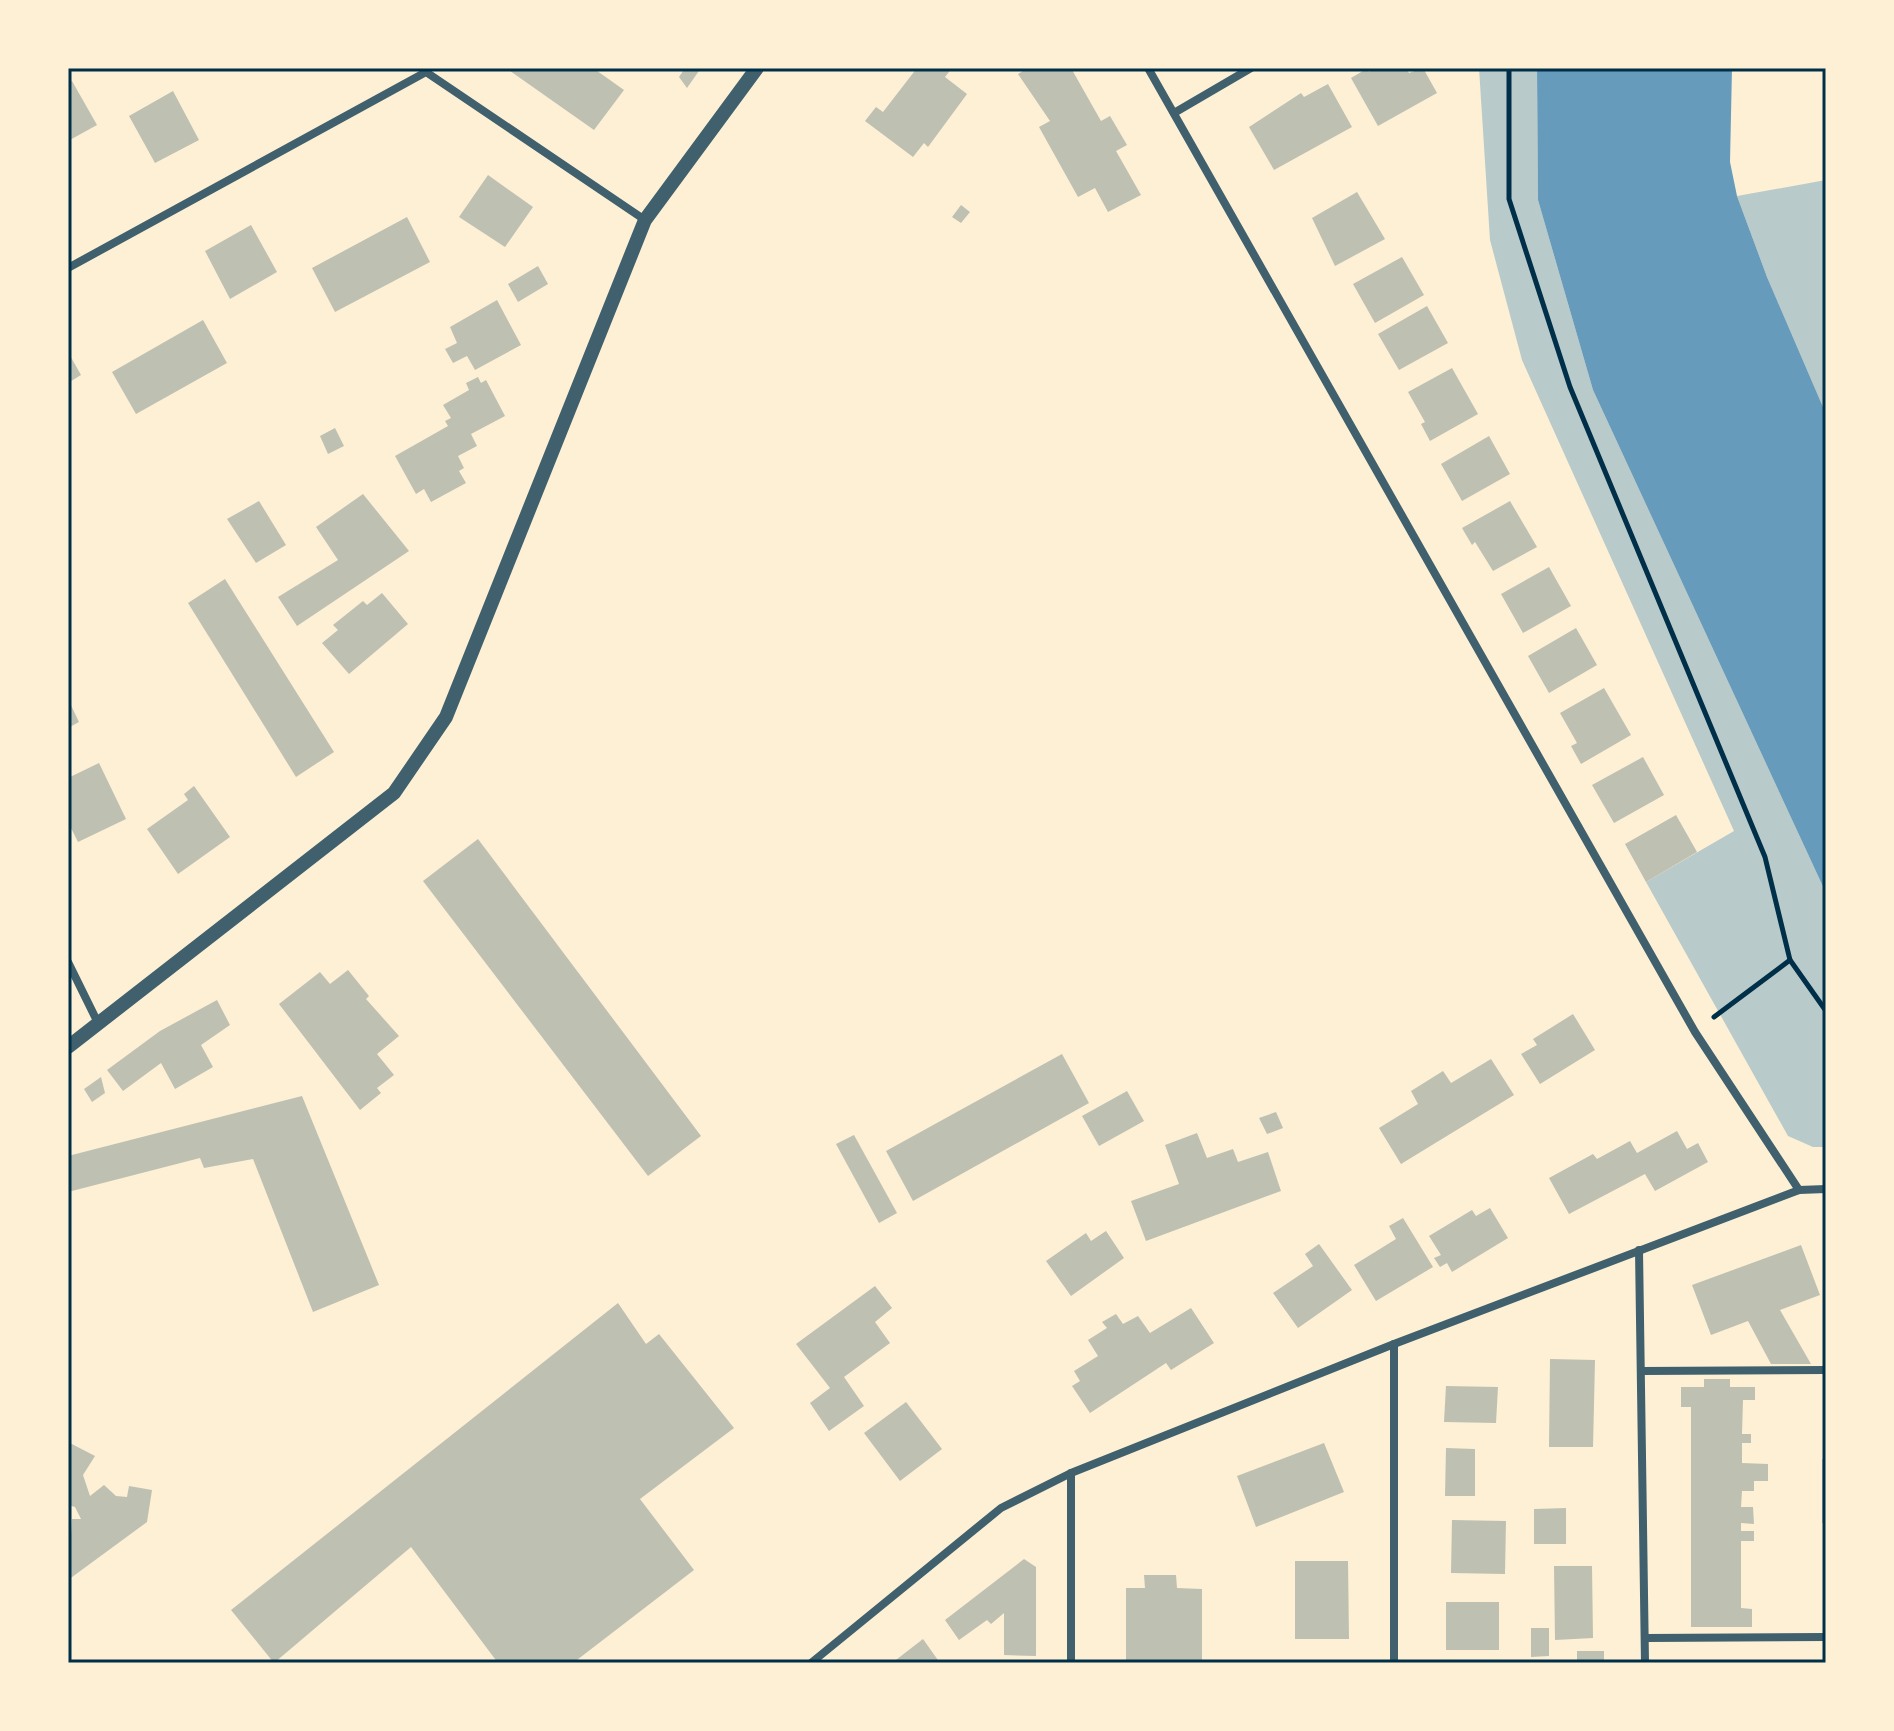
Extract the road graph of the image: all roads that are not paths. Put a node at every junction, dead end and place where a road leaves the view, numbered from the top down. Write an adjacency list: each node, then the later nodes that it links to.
1 (757, 68): 5 (street)
2 (1148, 68): 4 (street)
3 (1251, 68): 4 (street)
4 (1174, 113): 11 (street)
5 (645, 220): 6 (street); 8 (street)
6 (68, 268)
7 (68, 962): 8 (street)
8 (98, 1023): 9 (street)
9 (68, 1047)
10 (1826, 1189): 11 (street)
11 (1799, 1190): 12 (street)
12 (1639, 1250): 13 (street); 15 (street)
13 (1394, 1344): 16 (street); 21 (street)
14 (1826, 1370): 15 (street)
15 (1642, 1371): 18 (street)
16 (1071, 1473): 19 (street); 20 (street)
17 (1826, 1637): 18 (street)
18 (1646, 1638): 22 (street)
19 (811, 1663)
20 (1071, 1663)
21 (1394, 1663)
22 (1645, 1663)

